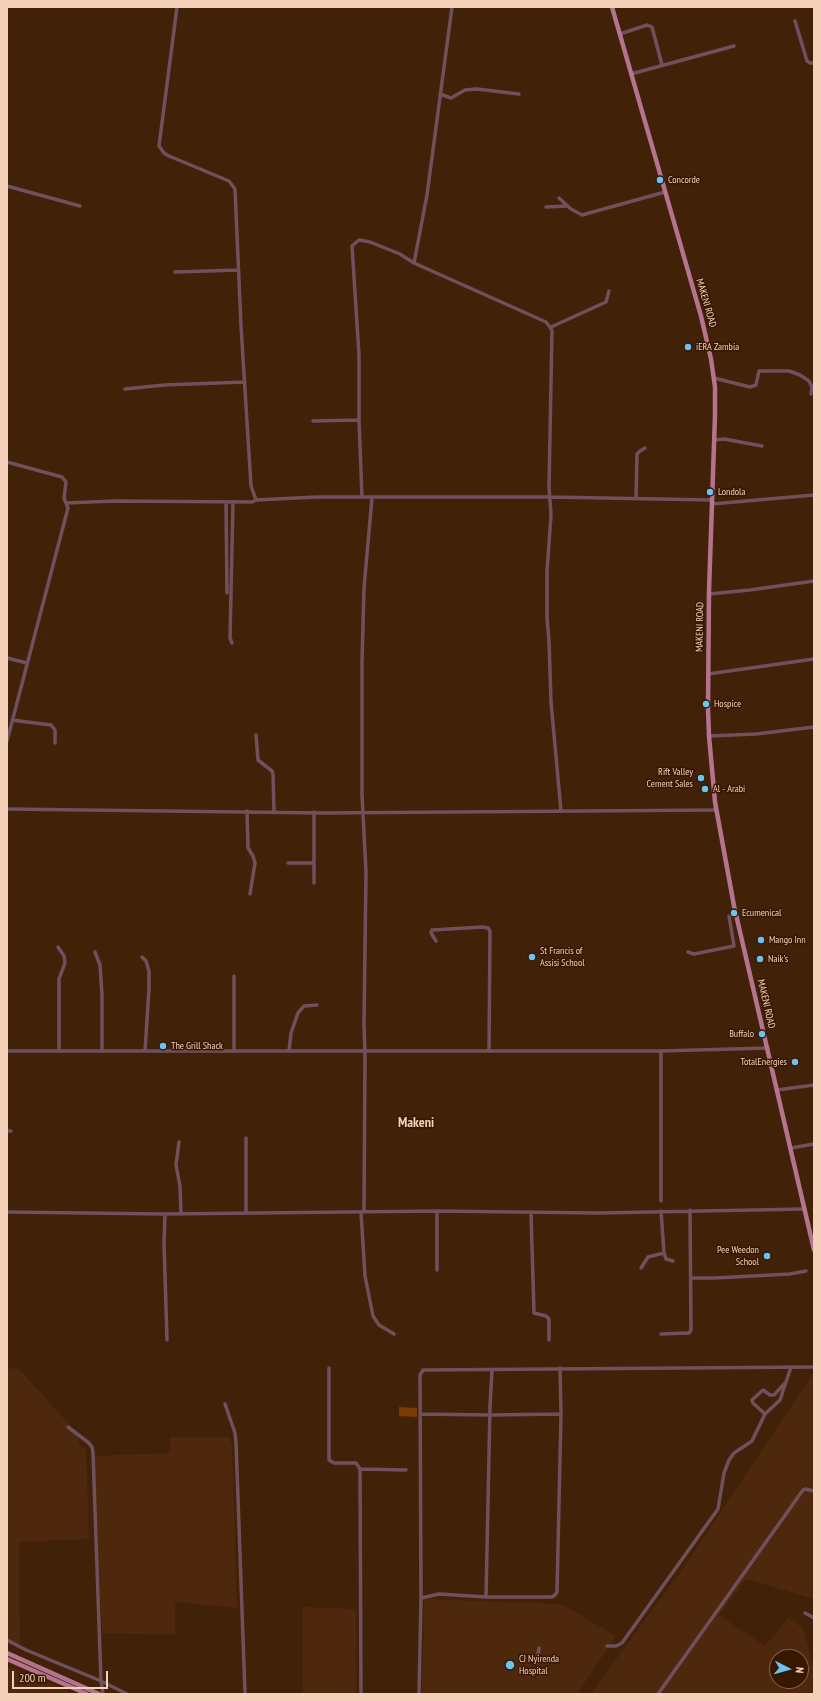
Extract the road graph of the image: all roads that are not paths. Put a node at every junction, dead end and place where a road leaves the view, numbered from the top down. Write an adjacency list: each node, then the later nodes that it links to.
1 (177, 7): 19 (street)
2 (452, 7): 10 (street)
3 (612, 7): 5 (main road, MAKENI ROAD)
4 (795, 21): 7 (street)
5 (620, 34): 8 (street); 9 (main road, MAKENI ROAD)
6 (734, 46): 8 (street)
7 (814, 63)
8 (662, 65): 9 (street)
9 (631, 74): 13 (main road, MAKENI ROAD)
10 (440, 94): 11 (street); 18 (street)
11 (519, 94)
12 (7, 186): 15 (street)
13 (666, 192): 16 (street); 23 (main road, MAKENI ROAD)
14 (559, 198): 16 (street)
15 (80, 206)
16 (567, 206): 17 (street)
17 (546, 207)
18 (414, 263): 22 (street); 27 (street)
19 (238, 270): 20 (street); 24 (street)
20 (175, 272)
21 (608, 291): 22 (street)
22 (551, 327): 35 (street)
23 (714, 378): 26 (street); 29 (main road, MAKENI ROAD)
24 (245, 382): 25 (street); 38 (street)
25 (125, 389)
26 (811, 394)
27 (359, 420): 28 (street); 34 (street)
28 (313, 421)
29 (714, 440): 30 (street); 41 (main road, MAKENI ROAD)
30 (762, 446)
31 (645, 448): 37 (street)
32 (7, 462): 42 (street)
33 (814, 495): 41 (street)
34 (362, 497): 36 (street); 38 (street)
35 (549, 497): 36 (street); 37 (street); 62 (street)
36 (372, 498): 64 (street)
37 (636, 499): 41 (street)
38 (256, 500): 40 (street)
39 (226, 502): 40 (street); 42 (street); 44 (street)
40 (233, 502): 46 (street)
41 (712, 502): 45 (main road, MAKENI ROAD)
42 (66, 503): 49 (street)
43 (814, 581): 45 (street)
44 (227, 593)
45 (709, 594): 50 (main road, MAKENI ROAD)
46 (232, 643)
47 (7, 658): 49 (street)
48 (814, 659): 50 (street)
49 (27, 663): 51 (street)
50 (708, 674): 55 (main road, MAKENI ROAD)
51 (12, 720): 53 (street); 57 (street)
52 (814, 727): 55 (street)
53 (9, 728): 56 (street)
54 (256, 736): 61 (street)
55 (709, 736): 59 (main road, MAKENI ROAD)
56 (7, 741)
57 (54, 743)
58 (7, 809): 60 (street)
59 (716, 810): 62 (street); 69 (main road, MAKENI ROAD)
60 (248, 811): 61 (street); 68 (street)
61 (274, 811): 63 (street)
62 (561, 811): 64 (street)
63 (314, 812): 64 (street); 66 (street)
64 (363, 812): 86 (street)
65 (288, 863): 66 (street)
66 (314, 863): 67 (street)
67 (314, 883)
68 (250, 894)
69 (736, 915): 73 (street); 77 (main road, MAKENI ROAD)
70 (436, 941): 83 (street)
71 (58, 947): 79 (street)
72 (96, 952): 78 (street)
73 (688, 952)
74 (142, 958): 80 (street)
75 (234, 976): 81 (street)
76 (317, 1005): 82 (street)
77 (768, 1048): 84 (street); 88 (main road, MAKENI ROAD)
78 (102, 1050): 79 (street); 80 (street)
79 (59, 1051): 85 (street)
80 (146, 1051): 81 (street)
81 (234, 1051): 82 (street)
82 (289, 1051): 86 (street)
83 (489, 1051): 84 (street); 86 (street)
84 (661, 1051): 93 (street)
85 (7, 1052)
86 (364, 1052): 100 (street)
87 (814, 1084): 88 (street)
88 (777, 1090): 92 (main road, MAKENI ROAD)
89 (246, 1138): 99 (street)
90 (179, 1142): 103 (street)
91 (814, 1144): 92 (street)
92 (791, 1148): 94 (main road, MAKENI ROAD)
93 (661, 1201)
94 (805, 1209): 95 (street); 104 (main road, MAKENI ROAD)
95 (690, 1210): 97 (street); 110 (street)
96 (437, 1211): 100 (street); 101 (street); 108 (street)
97 (661, 1211): 101 (street); 105 (street)
98 (7, 1212): 102 (street)
99 (246, 1212): 100 (street); 103 (street)
100 (363, 1212): 111 (street)
101 (531, 1213): 114 (street)
102 (165, 1214): 103 (street); 113 (street)
103 (181, 1214)
104 (814, 1250)
105 (664, 1253): 106 (street); 107 (street)
106 (674, 1261)
107 (641, 1268)
108 (437, 1270)
109 (806, 1270): 110 (street)
110 (691, 1278): 112 (street)
111 (394, 1334)
112 (661, 1334)
113 (167, 1340)
114 (550, 1340)
115 (791, 1367): 116 (street); 118 (street); 120 (street)
116 (814, 1367)
117 (329, 1368): 127 (street)
118 (560, 1368): 119 (street); 123 (street)
119 (492, 1370): 122 (street); 125 (street)
120 (786, 1381): 124 (street); 124 (street)
121 (225, 1404): 145 (street)
122 (420, 1414): 125 (street); 131 (street)
123 (561, 1414): 125 (street); 130 (street)
124 (765, 1414): 135 (street)
125 (490, 1415): 130 (street)
126 (68, 1427): 140 (street)
127 (360, 1469): 128 (street); 146 (street)
128 (406, 1470)
129 (814, 1491): 148 (street)
130 (486, 1597): 131 (street)
131 (421, 1598): 147 (street)
132 (805, 1613): 133 (street)
133 (814, 1618)
134 (7, 1640): 140 (street)
135 (607, 1646)
136 (539, 1648): 139 (street)
137 (7, 1653): 142 (main road)
138 (7, 1659): 141 (main road)
139 (537, 1662)
140 (101, 1681): 143 (street); 144 (street)
141 (87, 1694)
142 (99, 1694)
143 (103, 1694)
144 (127, 1694)
145 (245, 1694)
146 (361, 1694)
147 (419, 1694)
148 (658, 1694)

